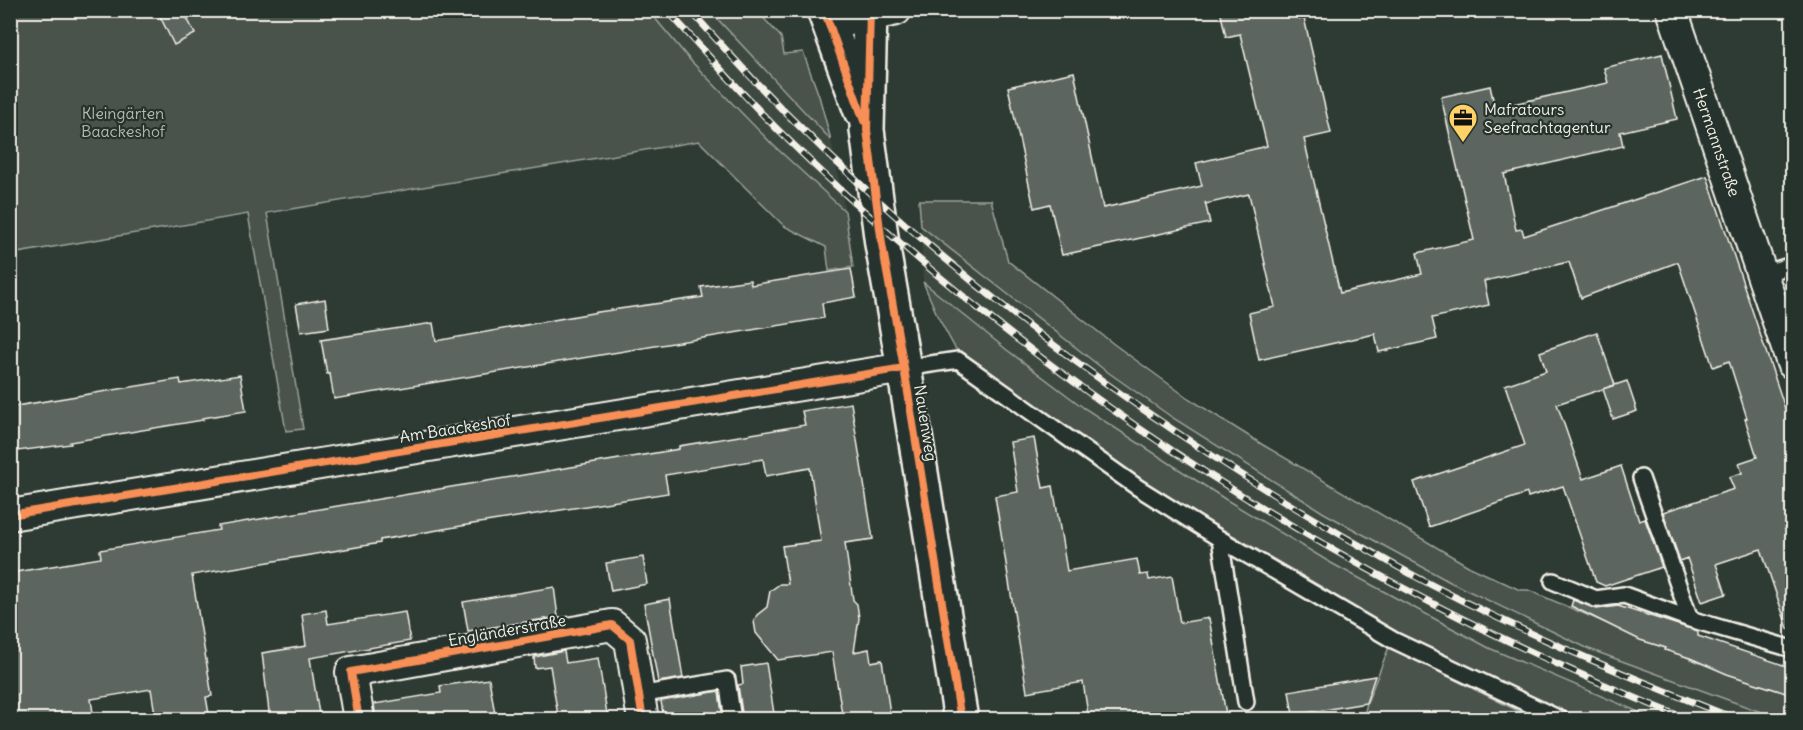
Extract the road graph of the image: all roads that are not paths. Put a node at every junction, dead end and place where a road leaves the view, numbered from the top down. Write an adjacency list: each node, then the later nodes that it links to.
1 (1672, 10): 6 (street, Hermannstraße)
2 (879, 12): 3 (street); 4 (street, Nauenweg)
3 (826, 17): 4 (street, Nauenweg)
4 (867, 130): 8 (street, Nauenweg)
5 (1792, 265): 6 (lane)
6 (1763, 274): 7 (street, Hermannstraße)
7 (1792, 363)
8 (904, 368): 10 (street, Am Baackeshof); 11 (lane); 19 (street, Nauenweg)
9 (1641, 478): 13 (lane)
10 (10, 515)
11 (1220, 539): 15 (lane); 20 (lane)
12 (1553, 581): 13 (lane)
13 (1690, 619): 14 (lane)
14 (1792, 649)
15 (1246, 702)
16 (641, 707): 17 (street, Engländerstraße); 18 (lane)
17 (359, 720)
18 (733, 720)
19 (961, 720)
20 (1562, 720)

